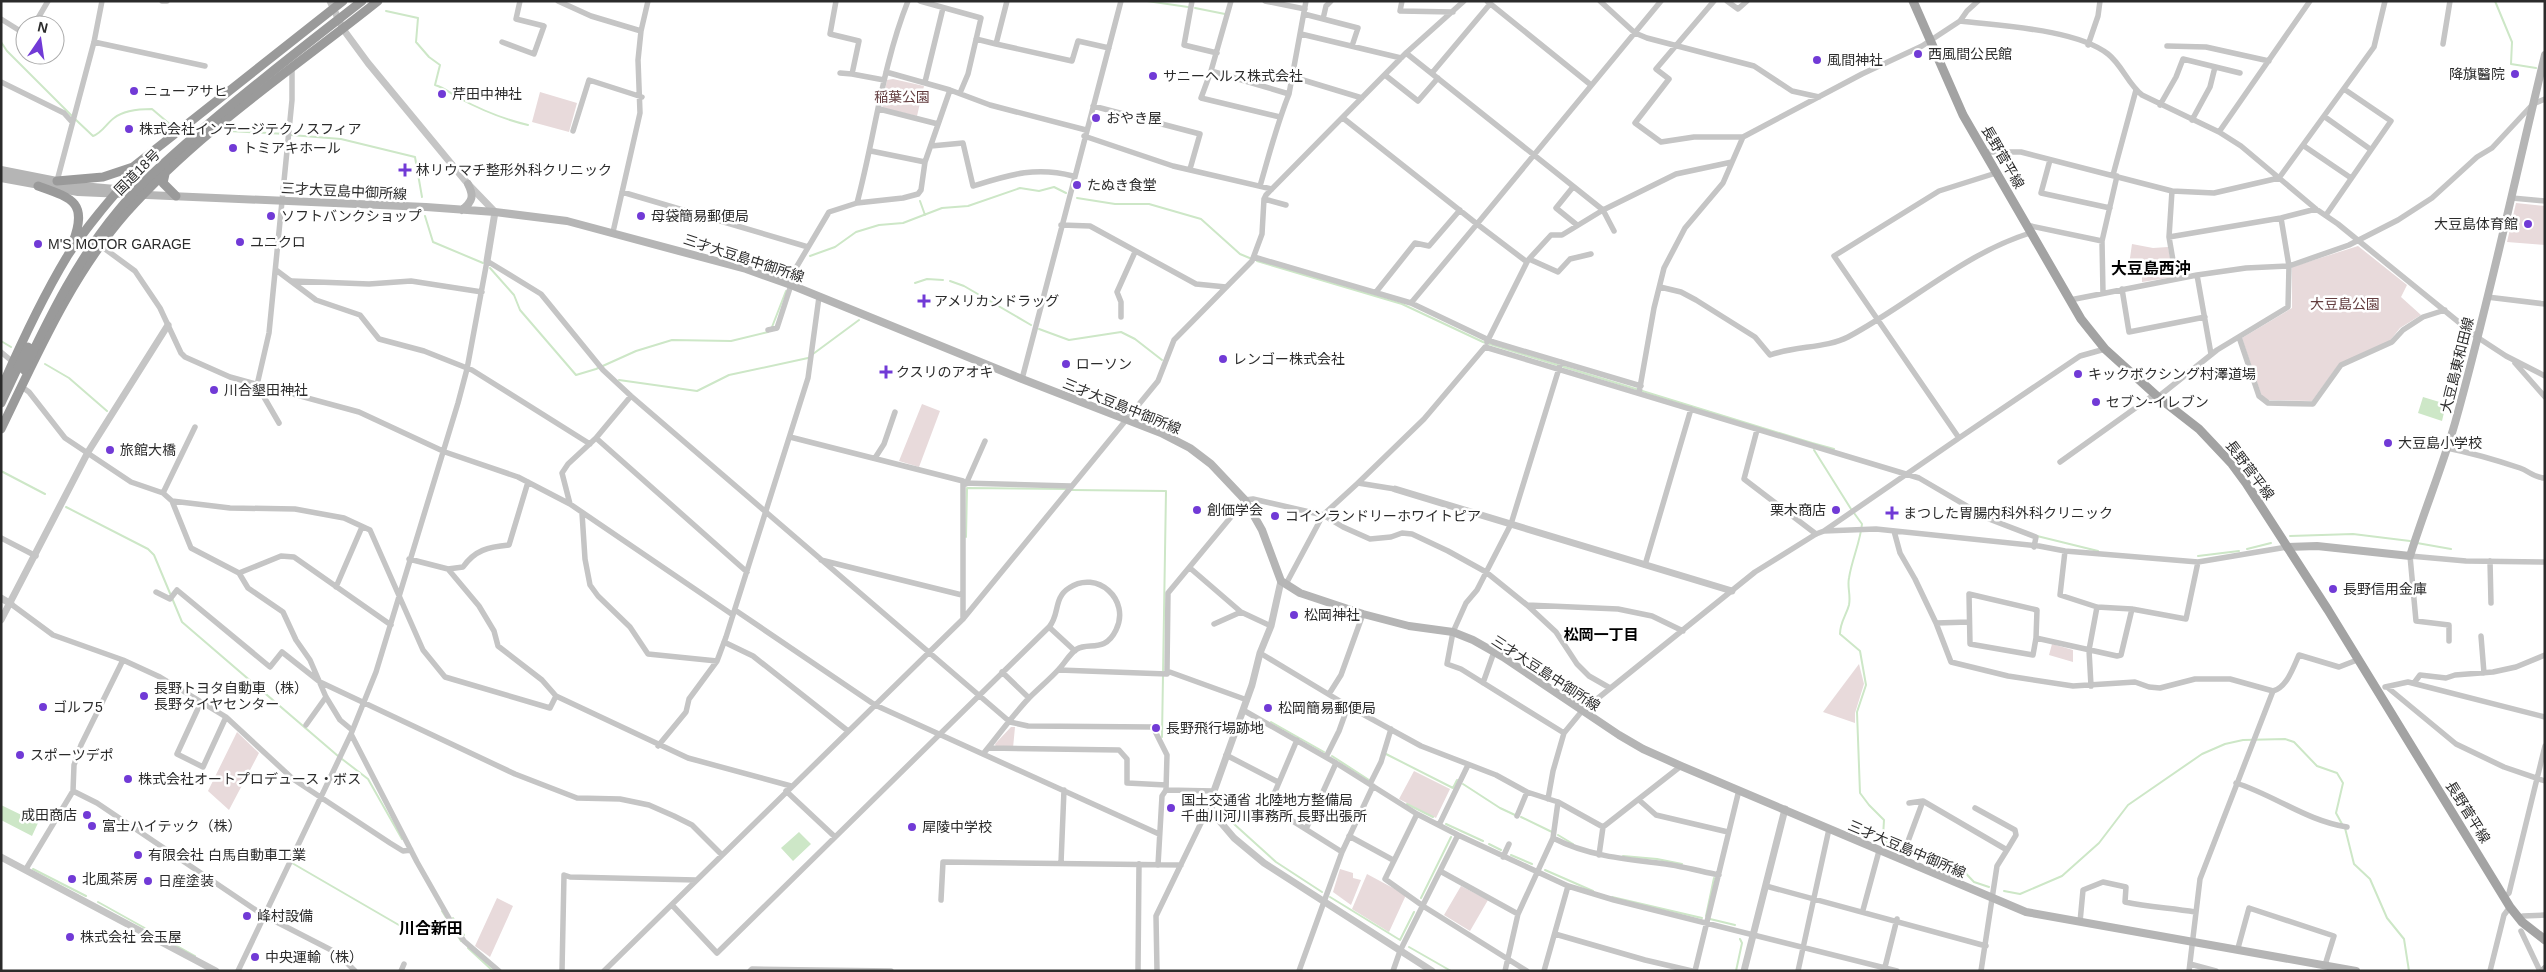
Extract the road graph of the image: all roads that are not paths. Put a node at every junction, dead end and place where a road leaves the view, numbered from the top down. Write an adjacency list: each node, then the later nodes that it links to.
1 (48, 1): 40 (street)
2 (102, 1): 51 (street)
3 (162, 1): 4 (street)
4 (167, 1)
5 (343, 1): 36 (highway)
6 (355, 1): 194 (highway, 国道18号, bridge)
7 (362, 1): 194 (highway, 国道18号, bridge)
8 (378, 1): 45 (highway)
9 (520, 1): 52 (street)
10 (558, 1): 46 (street)
11 (648, 1): 46 (street)
12 (836, 1): 72 (street)
13 (908, 1): 68 (street)
14 (920, 1): 37 (street)
15 (1007, 1): 53 (street)
16 (1121, 1): 59 (street)
17 (1192, 1): 60 (street)
18 (1231, 1): 60 (street)
19 (1266, 1): 38 (street)
20 (1306, 1): 38 (street)
21 (1331, 1): 42 (street)
22 (1402, 1): 39 (street)
23 (1464, 1): 39 (street)
24 (1600, 1): 47 (street)
25 (1661, 1): 47 (street)
26 (1714, 1): 58 (street)
27 (1727, 1): 28 (street)
28 (1746, 1)
29 (1912, 1): 50 (main road, 長野菅平線)
30 (1978, 1): 43 (street)
31 (2100, 1): 55 (street)
32 (2310, 1): 63 (street)
33 (2384, 1): 80 (street)
34 (2450, 1): 54 (street)
35 (1488, 2): 70 (street); 79 (street)
36 (332, 5): 45 (street); 108 (highway)
37 (943, 8): 49 (street); 78 (street)
38 (1304, 11): 42 (street); 48 (street)
39 (1453, 12): 62 (street)
40 (40, 15)
41 (1, 19): 44 (street)
42 (1323, 19): 56 (street)
43 (1960, 21): 50 (street); 55 (street)
44 (15, 28)
45 (343, 29): 66 (highway); 123 (street)
46 (641, 31): 85 (street)
47 (1634, 33): 58 (street); 79 (street)
48 (1301, 34): 56 (street); 74 (street)
49 (976, 39): 53 (street); 83 (street)
50 (1930, 41): 86 (street); 107 (main road, 長野菅平線)
51 (94, 42): 64 (street); 96 (street)
52 (502, 42)
53 (996, 44): 59 (street)
54 (2443, 44)
55 (2088, 45): 82 (street)
56 (1352, 46): 62 (street)
57 (2167, 46): 63 (street)
58 (1676, 47): 86 (street); 102 (street)
59 (1109, 48): 91 (street)
60 (1217, 53): 67 (street)
61 (2545, 55): 89 (main road, 大豆島東和田線)
62 (1404, 56): 70 (street); 73 (street)
63 (2269, 61): 100 (street)
64 (205, 66)
65 (2215, 67): 71 (street); 90 (street); 97 (street)
66 (292, 68): 115 (highway); 135 (street)
67 (1210, 71): 84 (street); 93 (street)
68 (886, 72): 76 (street); 78 (street)
69 (840, 73): 72 (street)
70 (1432, 73): 75 (street)
71 (2240, 73)
72 (852, 74): 76 (street)
73 (1385, 75): 75 (street); 87 (street)
74 (1293, 78): 84 (street); 87 (street)
75 (1438, 78): 109 (street)
76 (884, 80): 92 (street)
77 (1, 82): 96 (street)
78 (925, 82): 81 (street)
79 (1591, 86): 109 (street)
80 (2344, 89): 94 (street); 105 (street)
81 (950, 90): 83 (street); 98 (street)
82 (2136, 90): 90 (street); 117 (street)
83 (960, 93): 101 (street)
84 (1289, 94): 93 (street)
85 (642, 97): 99 (street); 130 (street)
86 (1819, 97): 102 (street)
87 (1362, 98): 95 (street)
88 (2545, 99): 89 (street)
89 (2533, 104): 133 (main road, 大豆島東和田線); 154 (street)
90 (2160, 105): 97 (street)
91 (1093, 106): 101 (street); 114 (street)
92 (879, 110): 98 (street); 106 (street)
93 (1280, 117): 125 (street)
94 (2325, 117): 104 (street); 105 (street)
95 (1343, 118): 127 (street); 142 (street)
96 (73, 119): 122 (street)
97 (2192, 120): 100 (street)
98 (938, 124): 103 (street)
99 (573, 131)
100 (2218, 132): 120 (street)
101 (1085, 133): 114 (street); 118 (street)
102 (1743, 137): 112 (street)
103 (931, 146): 111 (street); 118 (street)
104 (2304, 146): 120 (street); 121 (street)
105 (2370, 148): 121 (street)
106 (871, 151): 111 (street); 137 (street)
107 (1983, 152): 110 (street); 116 (main road, 長野菅平線)
108 (151, 154): 122 (highway); 129 (highway)
109 (1534, 155): 126 (street); 147 (street)
110 (2050, 160): 117 (street); 139 (street)
111 (925, 162): 137 (street)
112 (1732, 162): 143 (street); 171 (street)
113 (1, 170): 122 (main road, 三才大豆島中御所線)
114 (1190, 170): 125 (street)
115 (165, 173): 131 (highway); 132 (highway)
116 (1996, 173): 150 (main road, 長野菅平線); 184 (street)
117 (2115, 175): 128 (street); 139 (street)
118 (1073, 176): 148 (street)
119 (1, 178): 124 (main road, 三才大豆島中御所線)
120 (2279, 178): 128 (street); 140 (street)
121 (2351, 178): 145 (street)
122 (57, 181): 129 (main road, 三才大豆島中御所線)
123 (468, 184): 141 (main road); 144 (street)
124 (38, 186): 129 (main road, 三才大豆島中御所線); 159 (highway)
125 (1260, 186): 127 (street)
126 (1573, 187): 143 (street); 149 (street)
127 (1272, 189): 134 (street)
128 (2172, 191): 153 (street)
129 (117, 192): 131 (main road, 三才大豆島中御所線); 159 (highway)
130 (622, 192): 152 (street); 157 (street)
131 (144, 195): 132 (main road, 三才大豆島中御所線); 156 (highway)
132 (176, 196): 135 (main road, 三才大豆島中御所線)
133 (2512, 198): 136 (street); 177 (main road, 大豆島東和田線)
134 (1264, 199): 138 (street); 161 (street)
135 (283, 200): 141 (main road, 三才大豆島中御所線); 165 (street)
136 (2545, 201)
137 (857, 202): 157 (street)
138 (1286, 205)
139 (2110, 208): 155 (street)
140 (2316, 209): 145 (street); 146 (street)
141 (462, 210): 144 (main road, 三才大豆島中御所線)
142 (1460, 210): 147 (street); 174 (street)
143 (1603, 210): 149 (street); 151 (street)
144 (495, 212): 152 (main road, 三才大豆島中御所線); 163 (street)
145 (2326, 215): 154 (street)
146 (2280, 218): 153 (street); 164 (street)
147 (1477, 224): 162 (street); 179 (street)
148 (1061, 225): 158 (street); 198 (street)
149 (1577, 225): 162 (street)
150 (2028, 229): 155 (street); 178 (main road, 長野菅平線); 184 (street)
151 (1614, 231)
152 (613, 232): 169 (main road, 三才大豆島中御所線)
153 (2169, 237): 167 (street)
154 (2356, 239): 164 (street); 181 (street)
155 (2102, 241): 175 (street)
156 (101, 246): 185 (street); 200 (highway)
157 (808, 247): 169 (street)
158 (1135, 252): 170 (street); 182 (street)
159 (69, 254): 194 (highway)
160 (1591, 254): 162 (street)
161 (1253, 259): 170 (street); 174 (street)
162 (1528, 260): 189 (street)
163 (487, 261): 173 (street); 203 (street)
164 (2289, 266): 166 (street); 187 (street)
165 (276, 270): 168 (street); 199 (street)
166 (2197, 274): 167 (street); 183 (street)
167 (2176, 278): 172 (street)
168 (292, 281): 173 (street); 196 (street)
169 (789, 284): 176 (main road, 三才大豆島中御所線); 186 (street)
170 (1226, 287): 209 (street)
171 (1660, 287): 184 (street); 202 (street)
172 (2122, 289): 175 (street); 183 (street)
173 (482, 292): 196 (street)
174 (1376, 292): 179 (street)
175 (2103, 293): 178 (street)
176 (819, 297): 198 (main road, 三才大豆島中御所線); 215 (street)
177 (2487, 298): 180 (street); 188 (main road, 大豆島東和田線)
178 (2070, 300): 190 (main road, 長野菅平線)
179 (1411, 303): 189 (street)
180 (2545, 304)
181 (2445, 310): 187 (street); 188 (street)
182 (1121, 317)
183 (2205, 317): 192 (street)
184 (1878, 319): 217 (street)
185 (168, 325): 199 (street); 221 (street)
186 (771, 329)
187 (2239, 337): 192 (street)
188 (2477, 337): 193 (street); 220 (main road, 大豆島東和田線)
189 (1486, 343): 195 (street); 228 (street)
190 (2105, 348): 204 (main road, 長野菅平線); 217 (street)
191 (1, 352): 194 (street)
192 (2211, 354): 204 (street)
193 (2511, 359): 197 (street); 205 (street)
194 (18, 366): 201 (highway); 206 (highway, 国道18号); 210 (highway, 国道18号)
195 (1560, 366): 202 (street); 239 (street)
196 (467, 369): 219 (street); 222 (street)
197 (2545, 376)
198 (1022, 379): 209 (main road, 三才大豆島中御所線)
199 (257, 385): 211 (street); 222 (street)
200 (22, 387): 213 (highway); 221 (street)
201 (1, 389)
202 (1640, 390): 207 (street)
203 (631, 396): 216 (street); 237 (street)
204 (2157, 396): 224 (street); 246 (main road, 長野菅平線)
205 (2545, 397)
206 (1, 403)
207 (1691, 409): 214 (street); 255 (street)
208 (896, 412): 223 (street)
209 (1125, 419): 230 (street); 233 (main road, 三才大豆島中御所線)
210 (1, 420)
211 (279, 423)
212 (195, 427): 232 (street)
213 (1, 429)
214 (1757, 430): 225 (street); 243 (street)
215 (790, 437): 223 (street); 237 (street)
216 (596, 438): 219 (street); 258 (street)
217 (1959, 438): 225 (street)
218 (985, 441): 229 (street)
219 (590, 444): 235 (street)
220 (2447, 448): 226 (street); 249 (main road, 大豆島東和田線)
221 (88, 452): 232 (street); 248 (street)
222 (444, 452): 227 (street); 250 (street)
223 (876, 458): 229 (street)
224 (2060, 462)
225 (1908, 475): 241 (street); 245 (street)
226 (2545, 478)
227 (528, 482): 235 (street); 257 (street)
228 (1358, 483): 231 (street); 238 (street)
229 (965, 484): 230 (street); 266 (street)
230 (1071, 486): 276 (street)
231 (1395, 489): 239 (street)
232 (163, 493): 234 (street)
233 (1245, 500): 238 (street); 256 (street); 261 (main road, 三才大豆島中御所線)
234 (172, 501): 240 (street); 260 (street)
235 (570, 504): 236 (street)
236 (582, 513): 274 (street); 298 (street)
237 (766, 513): 251 (street); 258 (street)
238 (1323, 515): 259 (street); 261 (street)
239 (1511, 524): 255 (street); 259 (street)
240 (362, 527): 262 (street); 265 (street)
241 (1824, 531): 242 (street); 243 (street)
242 (1894, 531): 245 (street); 279 (street)
243 (1816, 534): 263 (street)
244 (1, 538): 248 (street)
245 (2034, 547): 247 (street)
246 (2286, 547): 249 (main road); 253 (street); 297 (main road, 長野菅平線)
247 (2065, 551): 253 (street); 271 (street)
248 (36, 556): 269 (street)
249 (2410, 556): 252 (street); 288 (street)
250 (409, 559): 257 (street); 265 (street)
251 (819, 560): 266 (street); 293 (street)
252 (2490, 561): 254 (street); 268 (street)
253 (2198, 562): 272 (street)
254 (2545, 562)
255 (1645, 565): 263 (street)
256 (1190, 568): 273 (street); 300 (street)
257 (448, 569): 313 (street)
258 (747, 572): 274 (street)
259 (1486, 572): 270 (street); 285 (street)
260 (239, 573): 262 (street); 303 (street)
261 (1284, 582): 275 (main road, 三才大豆島中御所線); 282 (street)
262 (336, 587): 280 (street)
263 (1732, 591): 284 (street)
264 (156, 592): 303 (street)
265 (399, 595): 280 (street); 313 (street)
266 (962, 595): 276 (street)
267 (1, 598): 269 (street)
268 (2490, 603)
269 (11, 604): 277 (street); 296 (street)
270 (1527, 605): 284 (street); 308 (street)
271 (2097, 607): 272 (street); 290 (street)
272 (2132, 609): 290 (street)
273 (1241, 612): 281 (street); 282 (street)
274 (734, 613): 289 (street); 319 (street)
275 (1364, 614): 285 (main road, 三才大豆島中御所線); 312 (street)
276 (963, 619): 293 (street)
277 (1, 620)
278 (1969, 622): 279 (street); 287 (street); 287 (street)
279 (1936, 623): 306 (street)
280 (391, 624): 318 (street)
281 (1214, 624)
282 (1271, 626): 294 (street)
283 (1049, 627): 291 (street); 291 (street); 301 (street)
284 (1682, 631): 308 (street)
285 (1453, 632): 292 (main road, 三才大豆島中御所線); 304 (street)
286 (2481, 636): 302 (street)
287 (2036, 638): 290 (street)
288 (2449, 641)
289 (724, 642): 298 (street); 328 (street)
290 (2089, 650): 306 (street)
291 (1075, 652): 299 (street)
292 (1494, 652): 304 (street); 322 (main road, 三才大豆島中御所線)
293 (928, 653): 311 (street); 319 (street)
294 (1260, 653): 312 (street); 316 (street)
295 (2545, 654): 302 (street)
296 (123, 660): 317 (street); 351 (street)
297 (2357, 660): 309 (main road, 長野菅平線); 310 (street)
298 (718, 661): 333 (street)
299 (1059, 670): 300 (street); 315 (street)
300 (1167, 671): 316 (street)
301 (1002, 672): 311 (street); 315 (street)
302 (2484, 673): 305 (street)
303 (320, 682): 314 (street); 318 (street)
304 (1484, 683): 330 (street)
305 (2414, 683): 307 (street); 324 (street)
306 (2091, 686): 310 (street)
307 (2387, 687): 309 (street); 342 (street)
308 (1610, 688): 322 (street)
309 (2376, 690): 399 (main road, 長野菅平線)
310 (2273, 691): 345 (street)
311 (979, 694): 325 (street); 331 (street)
312 (1329, 694): 320 (street)
313 (556, 696): 333 (street)
314 (326, 697): 326 (street); 329 (street)
315 (1029, 698): 325 (street)
316 (1247, 700): 321 (street)
317 (201, 702): 323 (street); 323 (street)
318 (364, 703): 329 (street); 382 (street)
319 (875, 705): 328 (street); 331 (street)
320 (1348, 706): 327 (street); 338 (street)
321 (1243, 710): 332 (street); 337 (street)
322 (1582, 711): 330 (street); 341 (main road, 三才大豆島中御所線)
323 (226, 717): 355 (street)
324 (2545, 717)
325 (1010, 722): 335 (street); 348 (street)
326 (306, 725)
327 (1391, 730): 340 (street); 346 (street)
328 (848, 731): 347 (street)
329 (351, 732): 355 (street); 378 (street)
330 (1564, 733): 356 (street)
331 (938, 734): 336 (street); 373 (street)
332 (1297, 740): 338 (street); 344 (street)
333 (658, 746): 347 (street)
334 (2545, 746): 342 (street)
335 (988, 748): 336 (street); 348 (street)
336 (982, 754): 349 (street)
337 (1226, 755): 344 (street); 352 (street)
338 (1326, 757): 339 (street)
339 (1336, 763): 346 (street); 369 (street)
340 (1468, 764): 354 (street); 366 (street)
341 (1681, 766): 350 (main road, 三才大豆島中御所線); 357 (street)
342 (2536, 778): 343 (street); 399 (street)
343 (2545, 781)
344 (1278, 782): 369 (street)
345 (2236, 783): 368 (street); 408 (street)
346 (1372, 785): 364 (street); 374 (street)
347 (792, 786): 353 (street)
348 (1166, 788): 352 (street); 372 (street)
349 (1064, 790): 372 (street); 388 (street)
350 (1739, 790): 362 (main road, 三才大豆島中御所線); 371 (street)
351 (73, 791): 392 (street); 410 (street)
352 (1214, 791): 363 (street)
353 (786, 792): 373 (street); 382 (street)
354 (1527, 792): 356 (street); 365 (street)
355 (320, 798): 378 (street); 410 (street)
356 (1548, 800): 359 (street)
357 (1640, 800): 367 (street); 371 (street)
358 (1923, 801): 360 (street); 379 (street); 387 (street)
359 (1558, 802): 367 (street); 376 (street)
360 (1909, 803)
361 (1975, 808): 379 (street)
362 (1785, 809): 370 (main road, 三才大豆島中御所線); 398 (street)
363 (1211, 811): 391 (street); 403 (street)
364 (1417, 814): 366 (street); 386 (street)
365 (1517, 816)
366 (1439, 824): 375 (street)
367 (1603, 827): 383 (street)
368 (2344, 827)
369 (1306, 829): 381 (street)
370 (1829, 829): 380 (main road, 三才大豆島中御所線); 402 (street)
371 (1728, 832): 395 (street)
372 (1159, 834): 390 (street)
373 (834, 836): 404 (street)
374 (1349, 836): 381 (street); 386 (street)
375 (1458, 836): 385 (street); 393 (street)
376 (1553, 838): 383 (street); 394 (street)
377 (1509, 844): 385 (street)
378 (411, 850): 435 (street)
379 (2007, 850): 400 (street)
380 (1878, 851): 387 (main road, 三才大豆島中御所線); 407 (street)
381 (1342, 852): 403 (street)
382 (722, 855): 396 (street)
383 (1599, 855): 395 (street)
384 (1, 857): 392 (street)
385 (1503, 857): 394 (street)
386 (1393, 860): 405 (street)
387 (1901, 860): 400 (main road, 三才大豆島中御所線)
388 (1061, 863): 389 (street); 401 (street)
389 (1139, 864): 390 (street); 440 (street)
390 (1158, 865): 391 (street)
391 (1181, 865): 441 (street)
392 (26, 869): 431 (street)
393 (1440, 871): 405 (street); 409 (street)
394 (1538, 873): 397 (street); 409 (street)
395 (1719, 875): 415 (street)
396 (696, 880): 404 (street); 436 (street)
397 (1568, 886): 415 (street); 417 (street)
398 (1766, 886): 402 (street); 418 (street)
399 (2504, 897): 406 (main road, 長野菅平線)
400 (1990, 899): 414 (main road, 三才大豆島中御所線); 421 (street)
401 (941, 900)
402 (1814, 900): 407 (street); 422 (street)
403 (1324, 901): 424 (street); 442 (street)
404 (672, 905): 437 (street)
405 (1423, 906): 424 (street); 425 (street)
406 (2510, 907): 420 (main road, 長野菅平線); 456 (street)
407 (1863, 910): 413 (street)
408 (2195, 912): 414 (street); 419 (street)
409 (1518, 914): 425 (street)
410 (263, 915): 432 (street); 433 (street)
411 (2523, 916): 412 (street)
412 (2545, 916)
413 (1897, 920): 421 (street); 429 (street)
414 (2080, 922): 419 (main road, 三才大豆島中御所線)
415 (1707, 924): 418 (street); 448 (street)
416 (2521, 931): 430 (street)
417 (1555, 934): 447 (street); 448 (street)
418 (1753, 936): 422 (street); 449 (street)
419 (2193, 940): 423 (main road, 三才大豆島中御所線); 427 (street)
420 (2545, 940)
421 (1986, 946): 452 (street)
422 (1803, 948): 429 (street); 450 (street)
423 (2238, 948): 428 (main road, 三才大豆島中御所線); 428 (street)
424 (1400, 951): 443 (street); 444 (street)
425 (1508, 960): 445 (street); 446 (street)
426 (404, 964): 434 (street)
427 (2190, 964): 453 (street); 454 (street)
428 (2324, 965): 455 (main road, 三才大豆島中御所線)
429 (1885, 967): 451 (street)
430 (2543, 970)
431 (216, 971)
432 (238, 971)
433 (354, 971)
434 (401, 971)
435 (499, 971)
436 (562, 971)
437 (604, 971)
438 (750, 971): 439 (street)
439 (891, 971)
440 (1138, 971)
441 (1157, 971)
442 (1299, 971)
443 (1393, 971)
444 (1432, 971)
445 (1505, 971)
446 (1527, 971)
447 (1544, 971)
448 (1693, 971)
449 (1744, 971)
450 (1798, 971)
451 (1897, 971)
452 (1981, 971)
453 (2189, 971)
454 (2216, 971)
455 (2356, 971)
456 (2490, 971)

